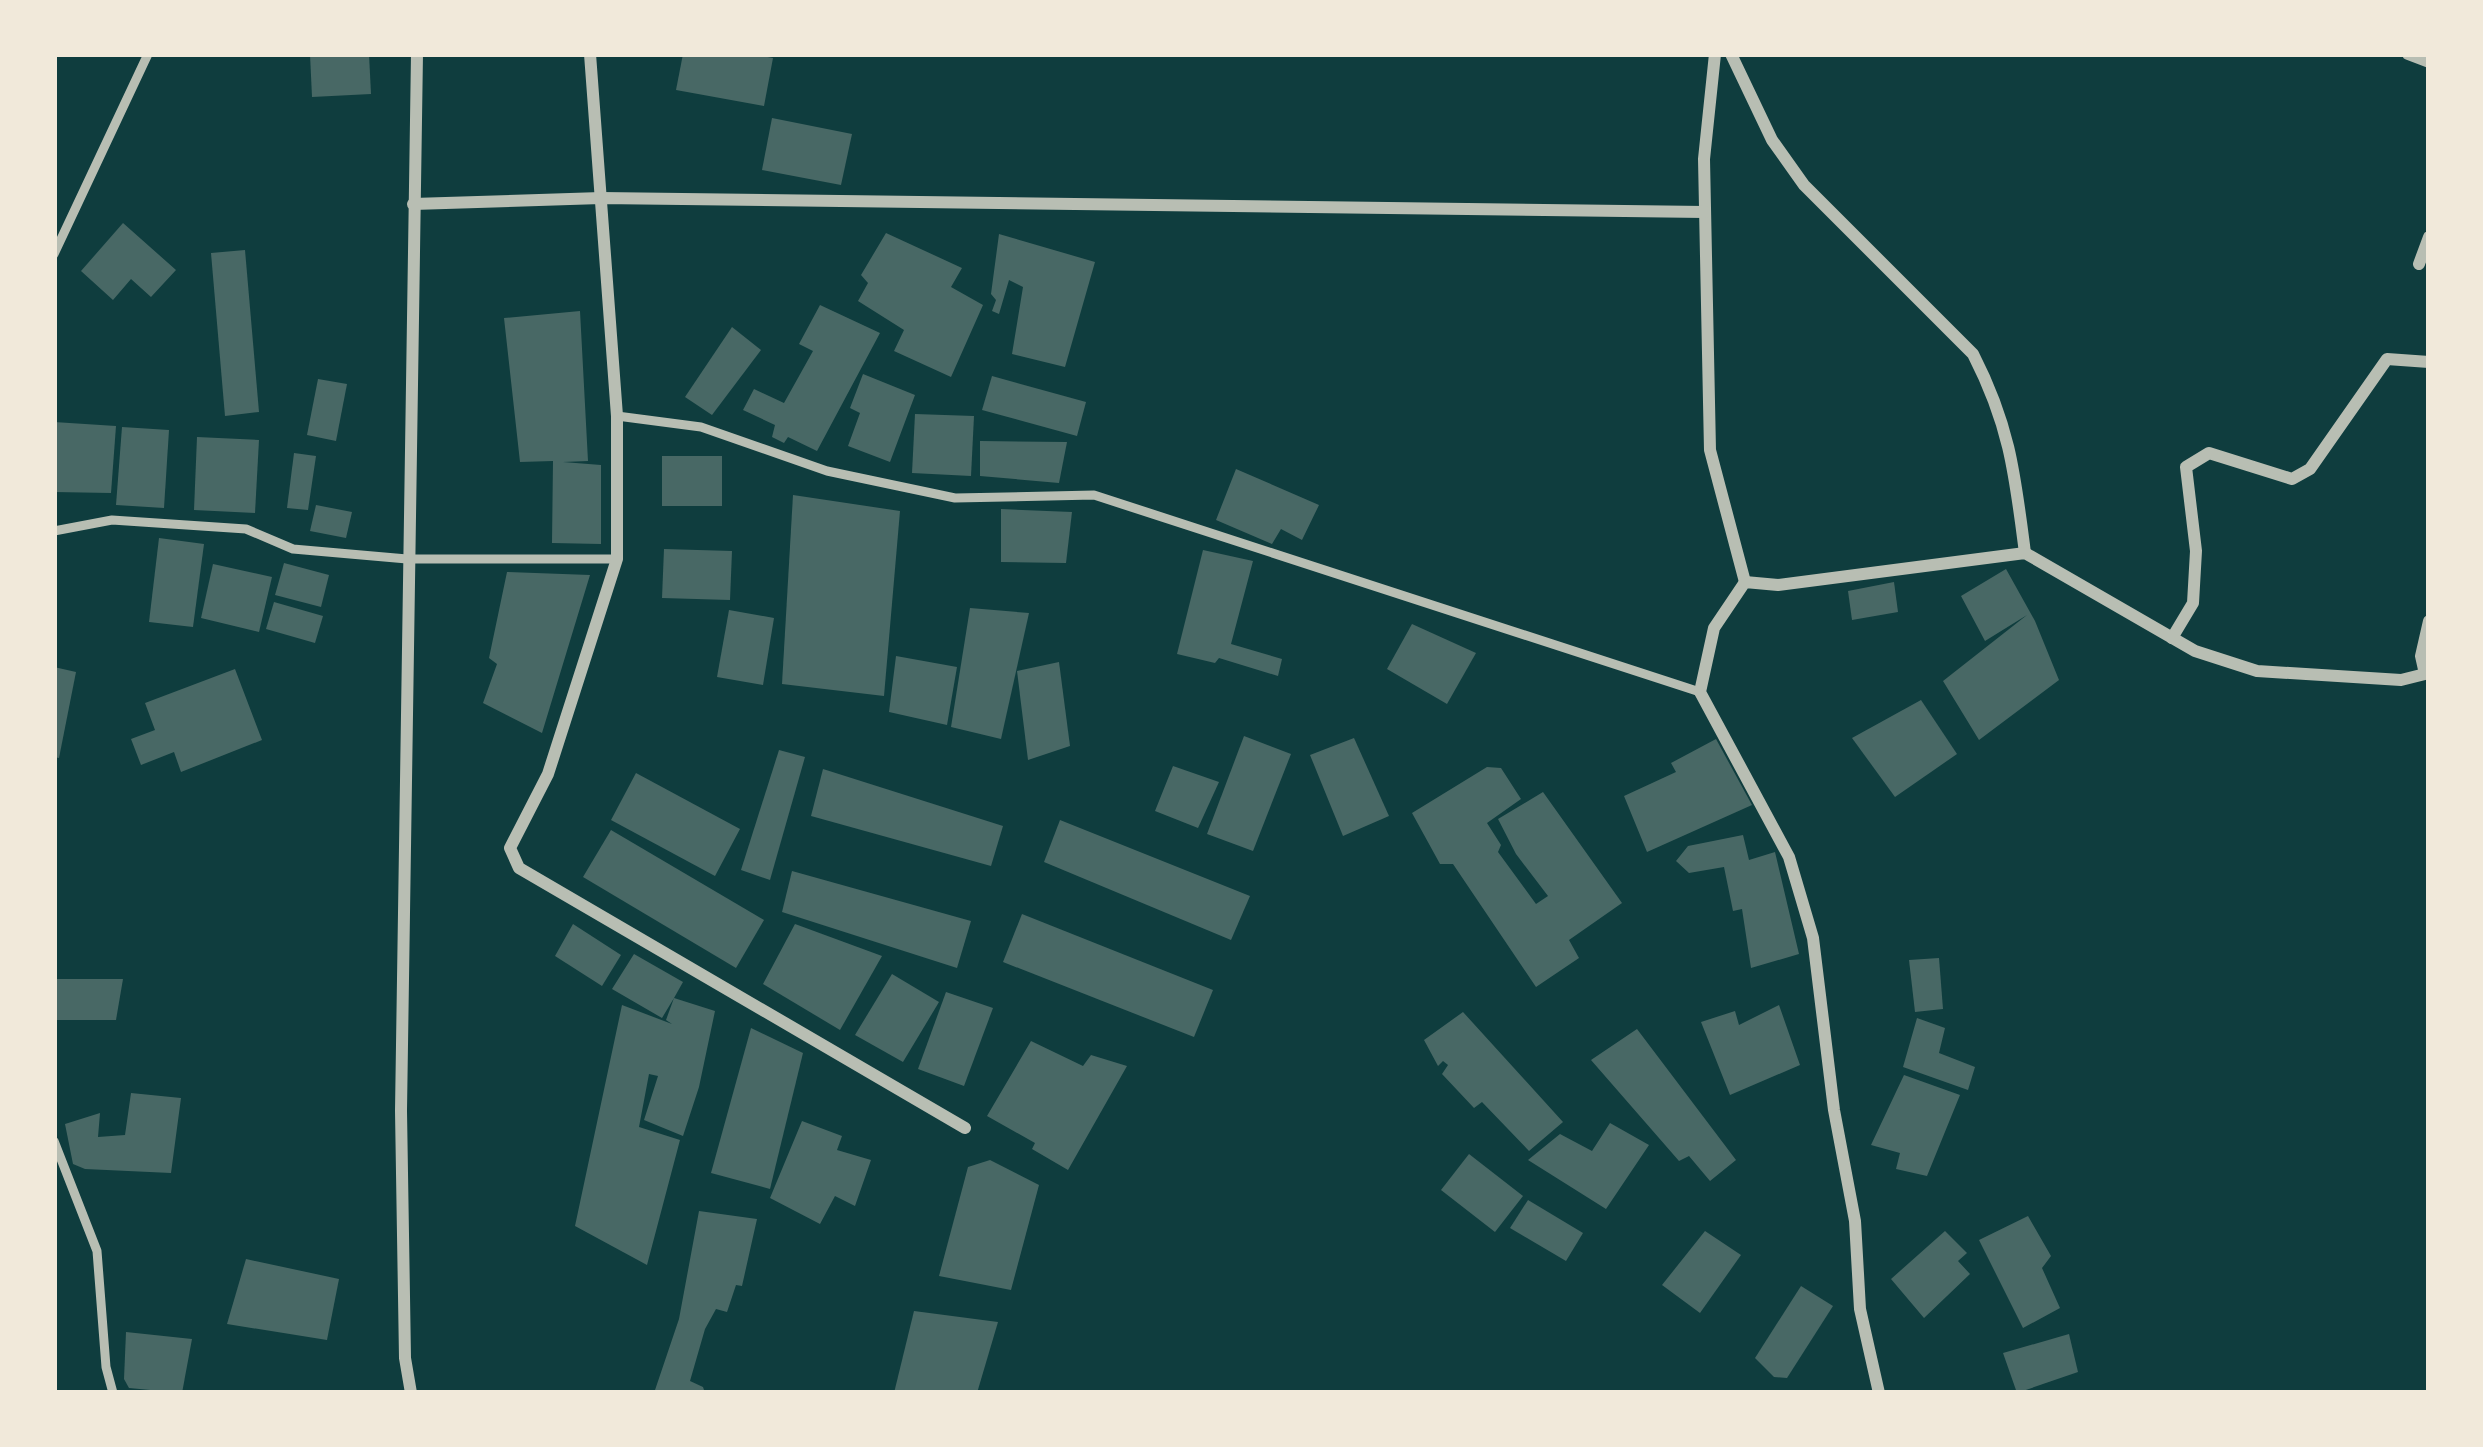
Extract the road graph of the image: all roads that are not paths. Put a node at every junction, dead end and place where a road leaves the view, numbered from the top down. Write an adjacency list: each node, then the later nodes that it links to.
1 (148, 54): 12 (lane)
2 (417, 54): 9 (street)
3 (590, 54): 8 (street)
4 (1715, 54): 10 (street)
5 (1731, 54): 17 (street)
6 (2408, 54): 7 (street)
7 (2429, 62)
8 (601, 198): 9 (street); 10 (street); 15 (street)
9 (413, 204): 18 (street)
10 (1705, 212): 20 (street)
11 (2429, 237): 13 (street)
12 (54, 254)
13 (2419, 264)
14 (2429, 362): 22 (street)
15 (617, 416): 19 (street); 23 (lane)
16 (54, 531): 18 (lane)
17 (2024, 553): 20 (street); 22 (street)
18 (407, 559): 19 (lane); 27 (street)
19 (617, 559): 24 (street)
20 (1745, 582): 23 (street)
21 (2429, 621): 22 (street)
22 (2172, 638)
23 (1700, 692): 28 (street)
24 (965, 1128)
25 (54, 1141): 26 (lane)
26 (113, 1393)
27 (410, 1393)
28 (1879, 1393)

